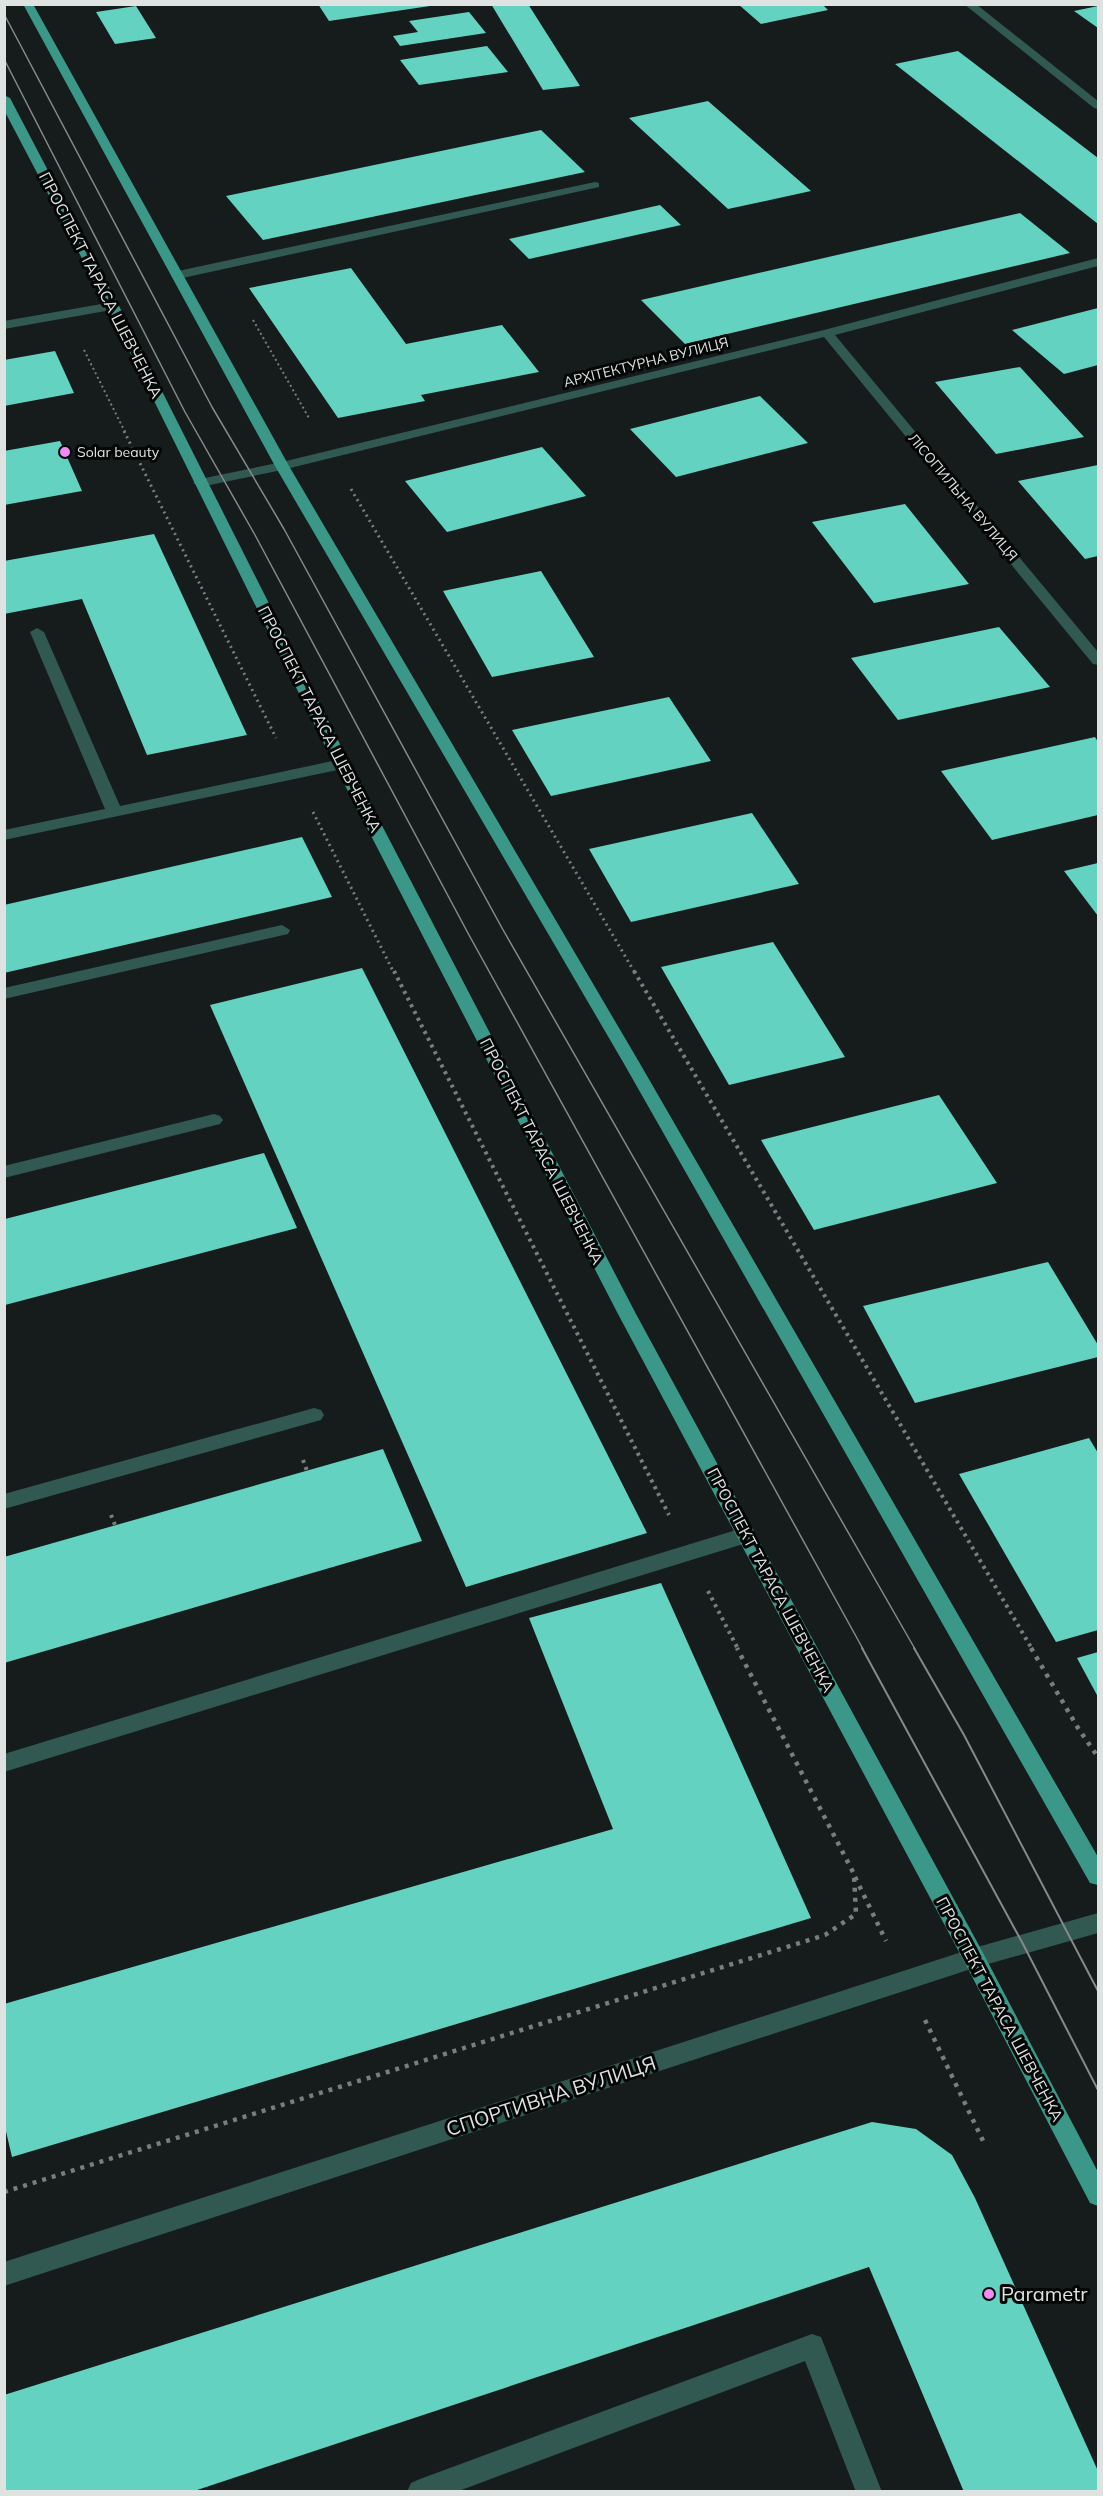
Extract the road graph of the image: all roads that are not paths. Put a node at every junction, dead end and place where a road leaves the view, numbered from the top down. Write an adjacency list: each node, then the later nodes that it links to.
1 (28, 4): 7 (main road)
2 (969, 4): 4 (street)
3 (4, 98): 8 (main road, ПРОСПЕКТ ТАРАСА ШЕВЧЕНКА)
4 (1098, 106)
5 (595, 185): 7 (street)
6 (1098, 262): 10 (street, АРХІТЕКТУРНА ВУЛИЦЯ)
7 (178, 275): 11 (main road)
8 (113, 306): 9 (street); 12 (main road, ПРОСПЕКТ ТАРАСА ШЕВЧЕНКА)
9 (4, 325)
10 (827, 333): 11 (street, АРХІТЕКТУРНА ВУЛИЦЯ); 14 (street, ЛІСОПИЛЬНА ВУЛИЦЯ)
11 (282, 466): 12 (street, АРХІТЕКТУРНА ВУЛИЦЯ); 26 (main road)
12 (200, 483): 15 (main road, ПРОСПЕКТ ТАРАСА ШЕВЧЕНКА)
13 (37, 632): 16 (street)
14 (1098, 661)
15 (342, 764): 16 (street); 24 (main road, ПРОСПЕКТ ТАРАСА ШЕВЧЕНКА)
16 (114, 811): 17 (street)
17 (4, 835)
18 (282, 930): 19 (street)
19 (4, 994)
20 (214, 1120): 21 (street)
21 (4, 1172)
22 (314, 1415): 23 (street)
23 (4, 1502)
24 (746, 1536): 25 (street); 28 (main road, ПРОСПЕКТ ТАРАСА ШЕВЧЕНКА)
25 (4, 1763)
26 (1098, 1876)
27 (1098, 1923): 28 (street, СПОРТИВНА ВУЛИЦЯ)
28 (974, 1958): 29 (main road, ПРОСПЕКТ ТАРАСА ШЕВЧЕНКА); 30 (street, СПОРТИВНА ВУЛИЦЯ)
29 (1098, 2195)
30 (4, 2274)
31 (420, 2492): 32 (street)
32 (869, 2492)

